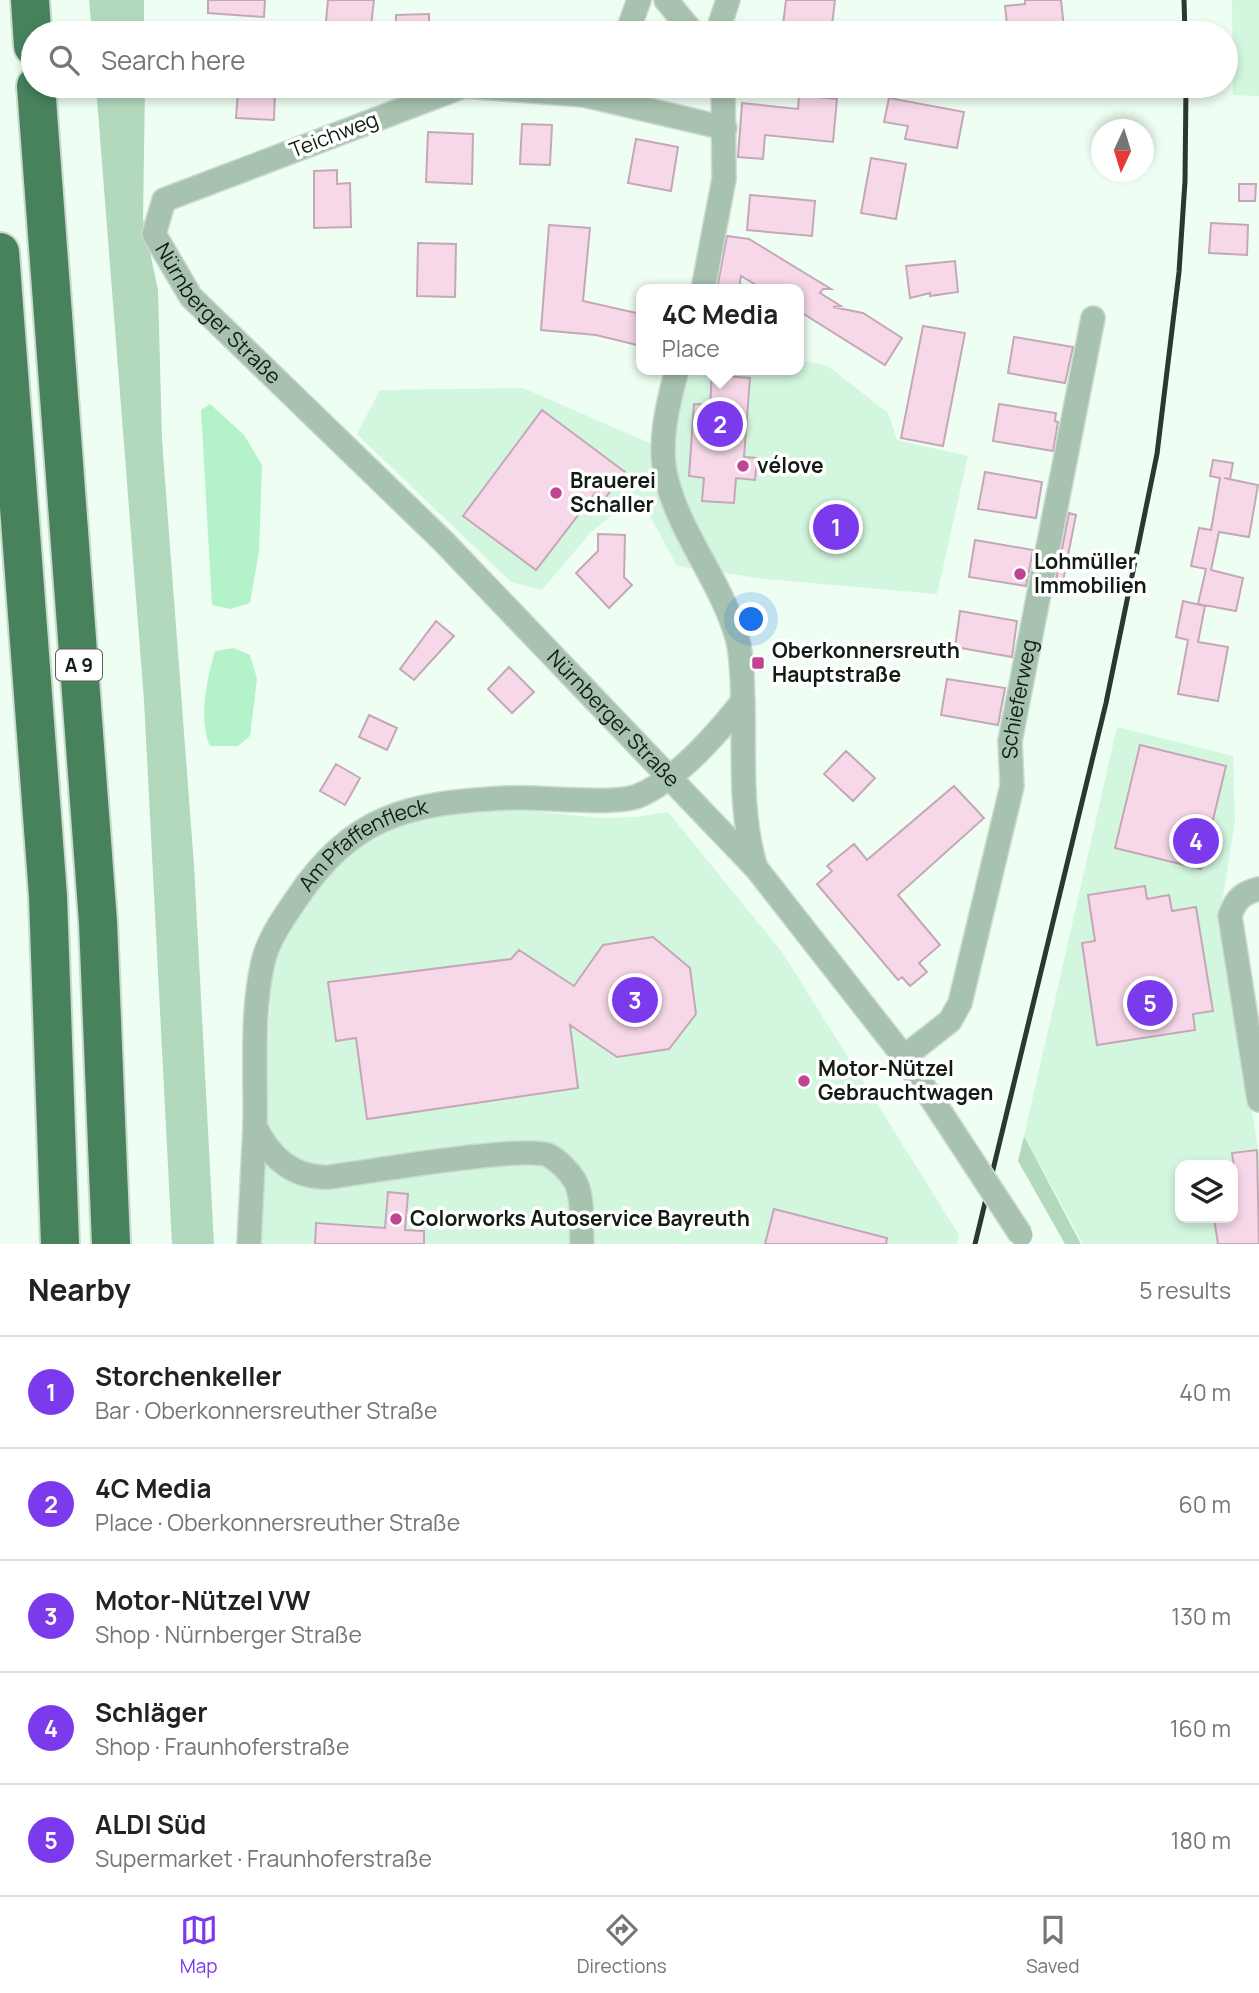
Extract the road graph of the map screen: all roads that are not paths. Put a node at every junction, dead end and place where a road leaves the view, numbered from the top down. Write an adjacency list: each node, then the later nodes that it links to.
1 (30, 0): 5 (highway)
2 (639, 0): 6 (street)
3 (666, 0): 7 (street)
4 (728, 0): 8 (street)
5 (31, 21)
6 (631, 21)
7 (683, 21)
8 (721, 21)
9 (37, 98): 28 (highway, A 9)
10 (432, 98): 14 (street, Teichweg)
11 (617, 98): 13 (street, Teichweg)
12 (723, 98): 13 (street)
13 (724, 128): 16 (street)
14 (154, 233): 20 (street, Nürnberger Straße)
15 (0, 252): 27 (highway, A 9)
16 (704, 284)
17 (1093, 318): 23 (street, Schieferweg)
18 (676, 375): 19 (street)
19 (743, 701): 20 (street, Am Pfaffenfleck); 21 (street)
20 (669, 776): 21 (street, Nürnberger Straße); 25 (street, Am Pfaffenfleck)
21 (756, 868): 23 (street, Nürnberger Straße)
22 (1259, 890): 24 (street)
23 (904, 1057): 26 (street, Nürnberger Straße, bridge)
24 (1259, 1100)
25 (255, 1126): 29 (street, Am Pfaffenfleck); 30 (street)
26 (1024, 1239)
27 (60, 1244)
28 (111, 1244)
29 (249, 1244)
30 (582, 1244)

